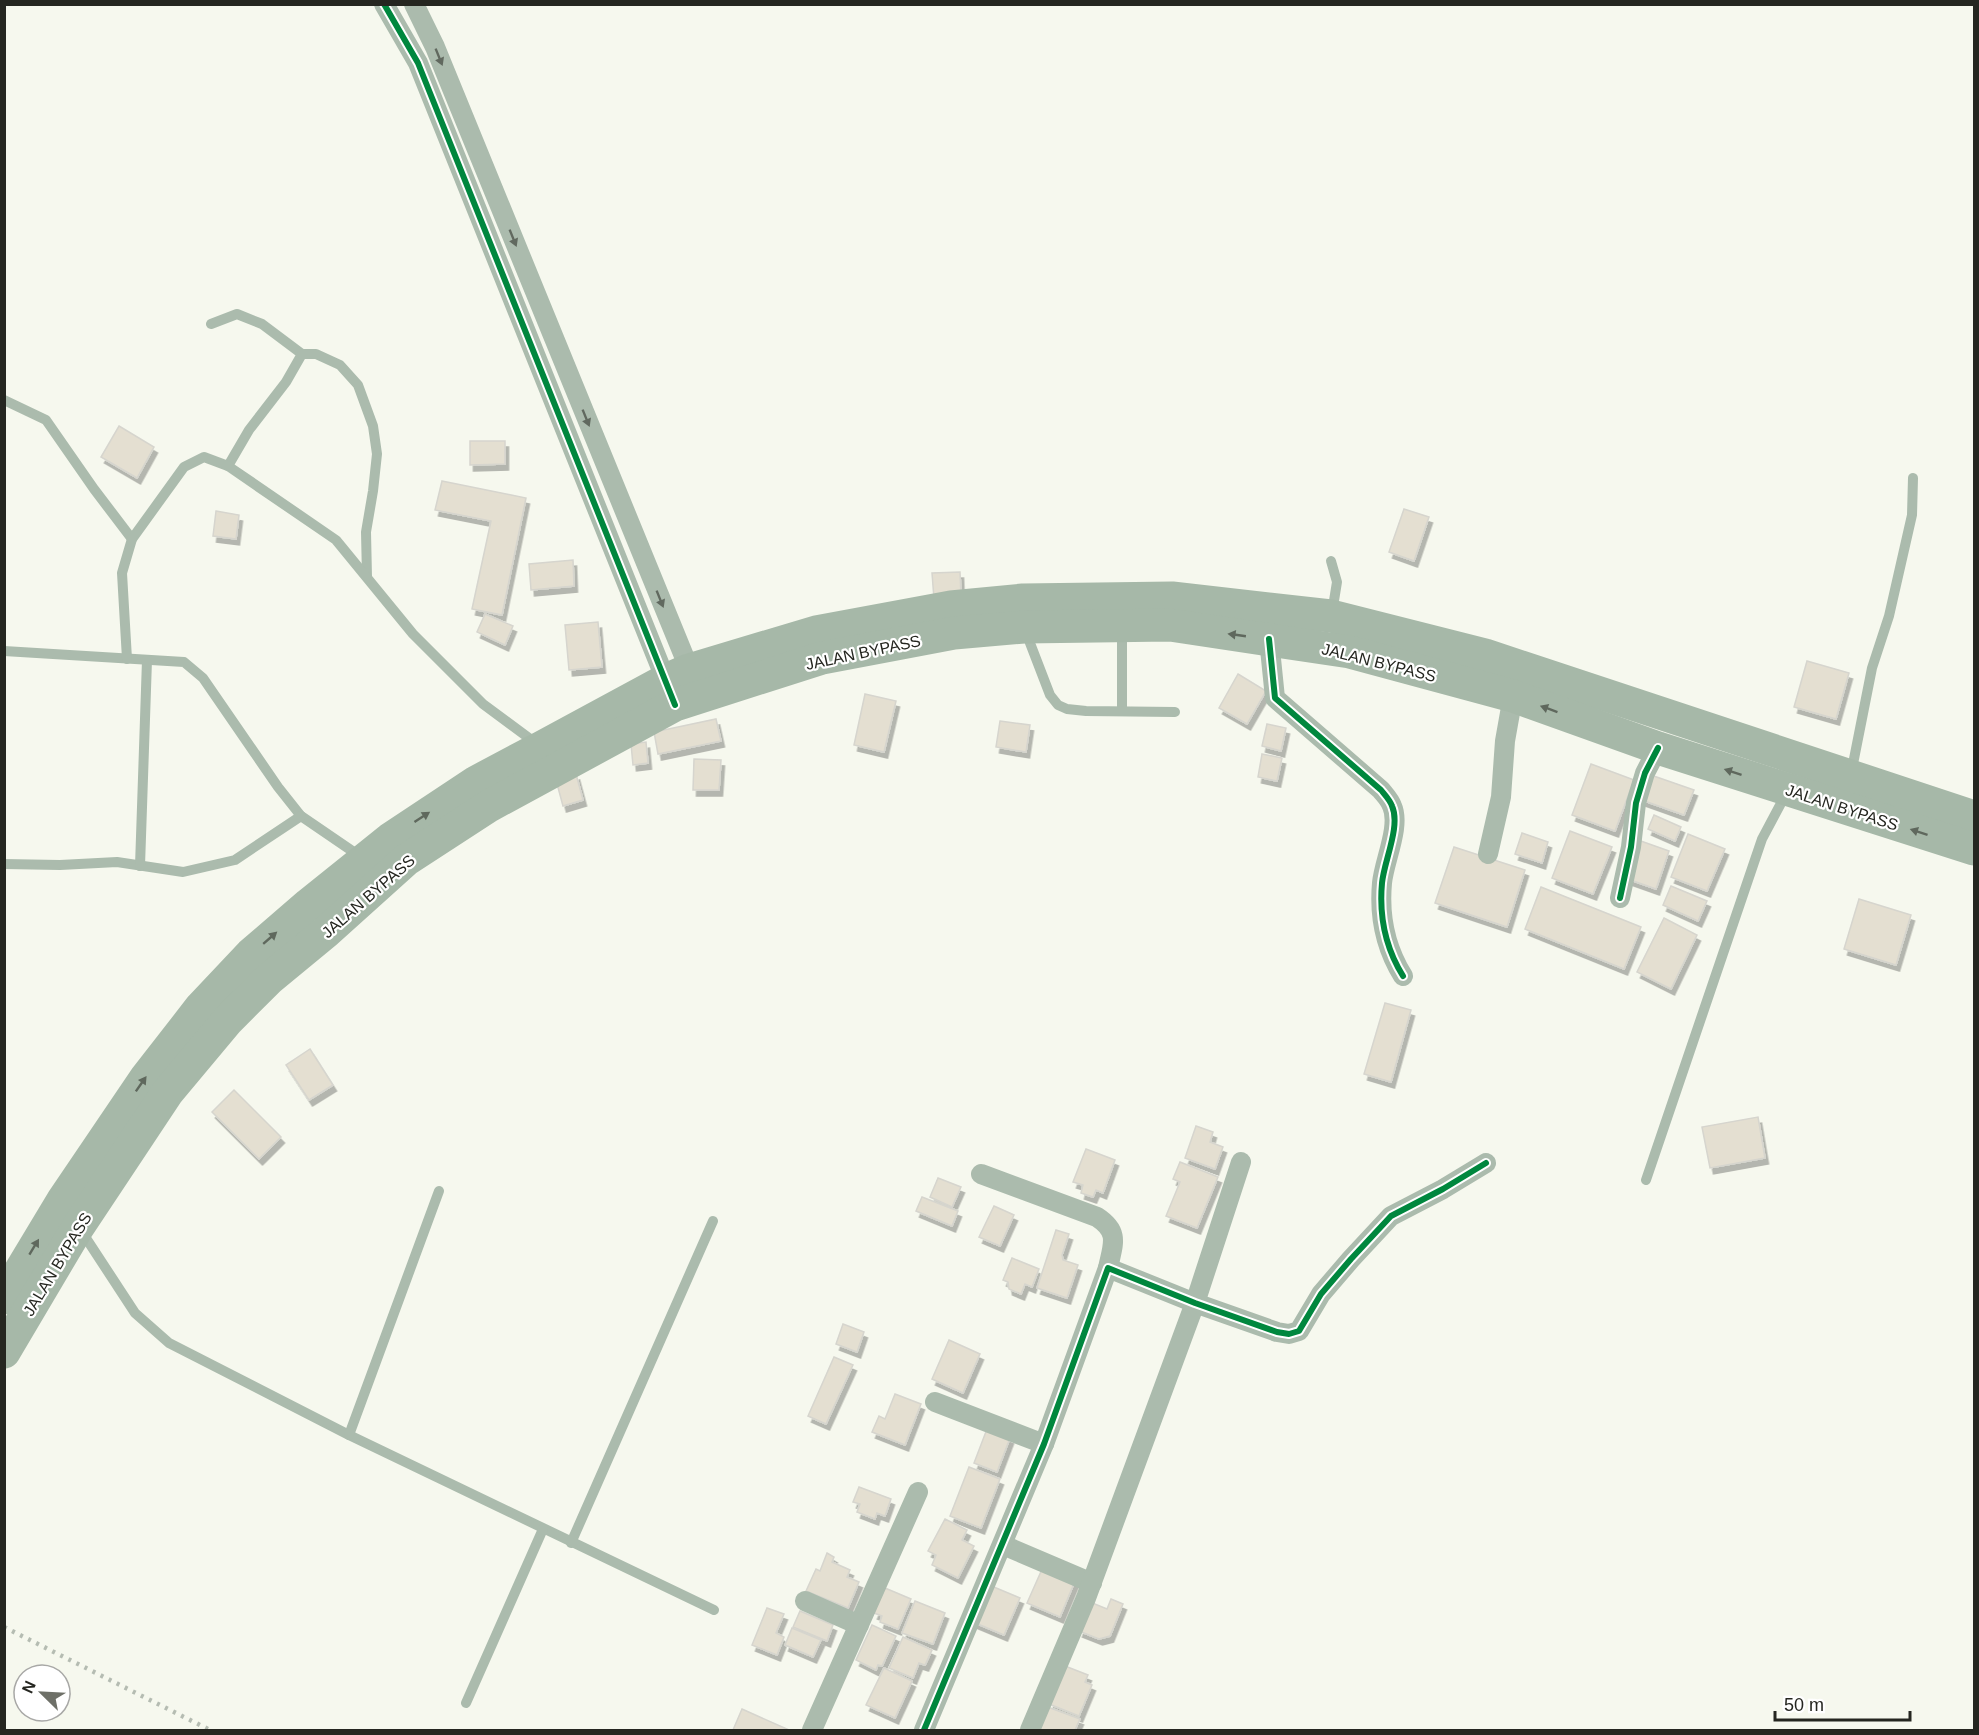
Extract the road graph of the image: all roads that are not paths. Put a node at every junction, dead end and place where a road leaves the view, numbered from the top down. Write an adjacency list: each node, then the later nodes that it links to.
1 (384, 4): 18 (street)
2 (414, 4): 18 (street, one-way to 18)
3 (211, 324): 4 (lane)
4 (302, 354): 6 (lane); 10 (lane)
5 (4, 400): 8 (lane)
6 (228, 466): 8 (lane); 10 (lane)
7 (1913, 478): 24 (lane)
8 (132, 539): 16 (lane)
9 (1331, 561): 11 (lane)
10 (367, 577): 22 (lane)
11 (1331, 616): 18 (highway, JALAN BYPASS); 24 (highway, JALAN BYPASS)
12 (1122, 626): 13 (highway, JALAN BYPASS); 14 (highway, JALAN BYPASS, one-way to 12); 20 (lane)
13 (1024, 627): 18 (highway, JALAN BYPASS); 20 (lane)
14 (1269, 639): 19 (highway, JALAN BYPASS); 34 (street)
15 (4, 651): 16 (lane)
16 (127, 659): 17 (lane)
17 (147, 660): 26 (lane); 32 (lane)
18 (683, 688): 22 (highway, JALAN BYPASS); 41 (highway, JALAN BYPASS)
19 (1513, 696): 23 (highway, JALAN BYPASS, one-way to 19); 29 (street)
20 (1122, 711): 21 (lane)
21 (1175, 712)
22 (542, 747): 30 (highway, JALAN BYPASS, one-way to 22)
23 (1658, 748): 25 (highway, JALAN BYPASS, one-way to 23); 33 (street)
24 (1850, 777): 27 (highway, JALAN BYPASS)
25 (1788, 790): 28 (highway, JALAN BYPASS, one-way to 25); 38 (lane)
26 (301, 816): 30 (lane); 32 (lane)
27 (1974, 817)
28 (1974, 849)
29 (1488, 854)
30 (364, 860): 43 (highway, JALAN BYPASS, one-way to 30)
31 (4, 864): 32 (lane)
32 (140, 866)
33 (1620, 898)
34 (1402, 976)
35 (1241, 1162): 44 (street)
36 (1486, 1163): 44 (street)
37 (981, 1174): 42 (street)
38 (1646, 1180)
39 (439, 1191): 47 (lane)
40 (713, 1221): 51 (lane)
41 (78, 1227): 45 (highway, JALAN BYPASS); 47 (lane)
42 (1107, 1268): 44 (street); 48 (street)
43 (4, 1298)
44 (1195, 1303): 53 (street)
45 (4, 1352)
46 (935, 1402): 48 (street)
47 (349, 1435): 50 (lane)
48 (1044, 1444): 52 (street)
49 (918, 1492): 56 (street)
50 (543, 1530): 51 (lane); 57 (lane)
51 (571, 1543): 55 (lane)
52 (1003, 1545): 53 (street); 59 (street)
53 (1092, 1583): 60 (street)
54 (805, 1601): 56 (street)
55 (714, 1610)
56 (859, 1625): 58 (street)
57 (466, 1703)
58 (812, 1731)
59 (924, 1731)
60 (1030, 1731)

